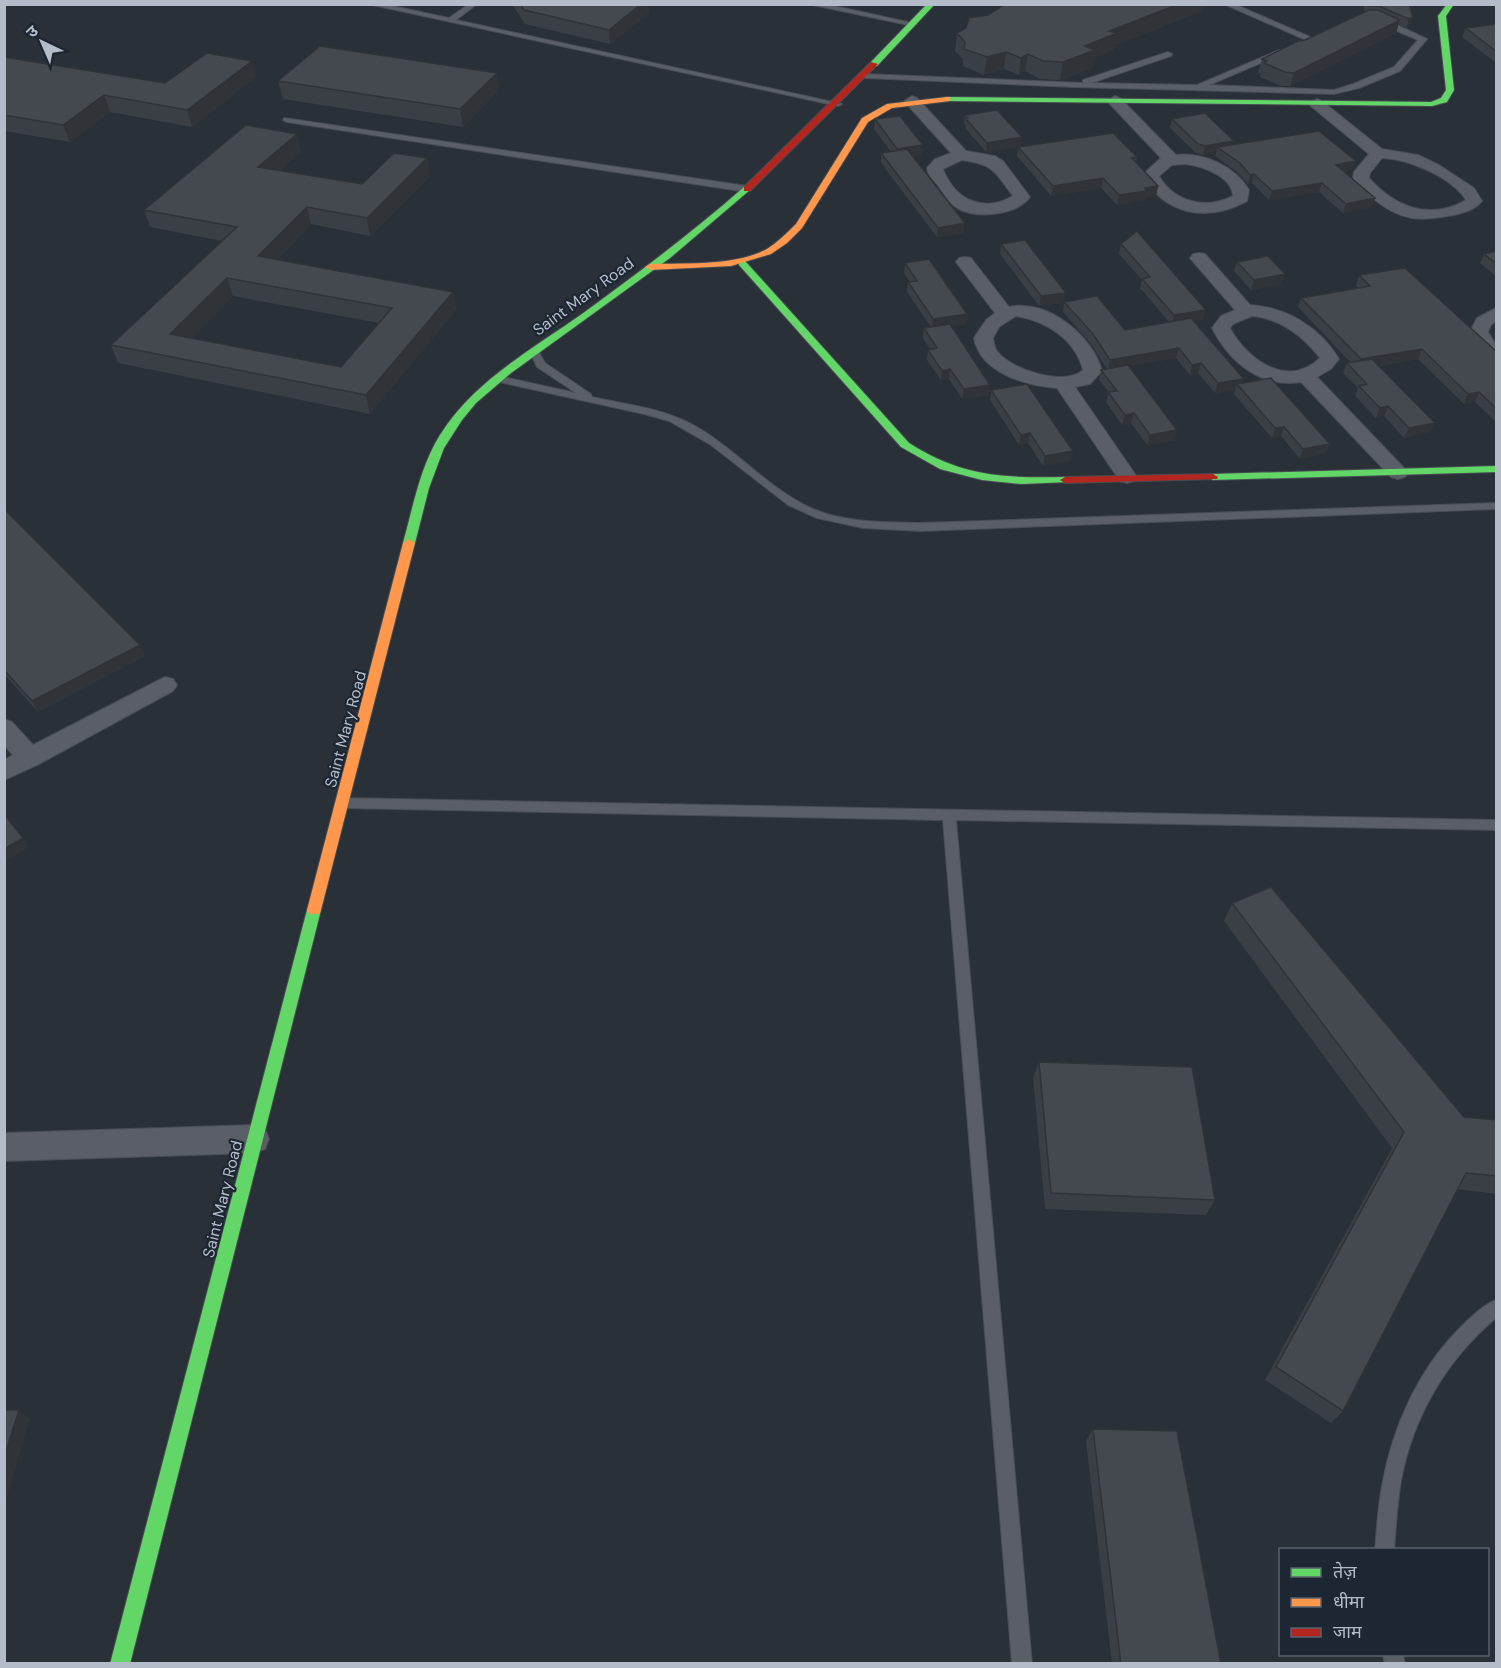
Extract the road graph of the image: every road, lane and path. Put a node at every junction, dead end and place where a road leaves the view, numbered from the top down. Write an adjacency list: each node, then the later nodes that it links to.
1 (371, 4): 12 (lane)
2 (474, 4): 12 (lane)
3 (811, 4): 9 (lane)
4 (932, 4): 10 (street, Saint Mary Road)
5 (1227, 4): 14 (lane)
6 (1451, 4): 24 (street)
7 (861, 5): 8 (lane); 9 (lane)
8 (898, 12)
9 (856, 13): 10 (lane)
10 (914, 18): 18 (street, Saint Mary Road)
11 (1375, 19): 20 (lane)
12 (450, 21): 23 (lane)
13 (1320, 35): 14 (lane)
14 (1311, 39): 15 (lane)
15 (1301, 43)
16 (1290, 47): 20 (lane)
17 (1168, 54): 19 (lane)
18 (865, 76): 19 (lane); 23 (street, Saint Mary Road)
19 (1075, 85): 20 (lane)
20 (1198, 87)
21 (1115, 100): 22 (street); 24 (street); 28 (street)
22 (912, 101): 27 (street); 32 (street)
23 (838, 104): 29 (street, Saint Mary Road)
24 (1317, 105): 26 (street)
25 (287, 120): 29 (lane)
26 (1378, 153): 26 (street)
27 (961, 155): 27 (street)
28 (1171, 159): 28 (street)
29 (747, 189): 33 (street, Saint Mary Road)
30 (1199, 258): 34 (street)
31 (965, 262): 36 (street)
32 (742, 263): 33 (street); 45 (street)
33 (650, 267): 37 (street, Saint Mary Road)
34 (1246, 311): 39 (street); 39 (street)
35 (1497, 313): 38 (street)
36 (1005, 314): 41 (street); 41 (street)
37 (535, 352): 40 (street, Saint Mary Road); 42 (lane)
38 (1497, 355)
39 (1306, 376): 44 (street)
40 (500, 379): 42 (lane); 51 (street, Saint Mary Road)
41 (1063, 383): 45 (street)
42 (593, 400): 46 (lane)
43 (1497, 469): 44 (street)
44 (1398, 474): 45 (street)
45 (1127, 477)
46 (1497, 506)
47 (165, 686): 49 (street)
48 (4, 728): 49 (street)
49 (30, 758): 50 (street)
50 (4, 771)
51 (343, 803): 52 (lane); 54 (street, Saint Mary Road)
52 (949, 814): 53 (lane); 59 (lane)
53 (1497, 825)
54 (254, 1139): 55 (street); 58 (street, Saint Mary Road)
55 (4, 1147)
56 (1497, 1308): 57 (lane)
57 (1384, 1548)
58 (120, 1664)
59 (1022, 1664)

